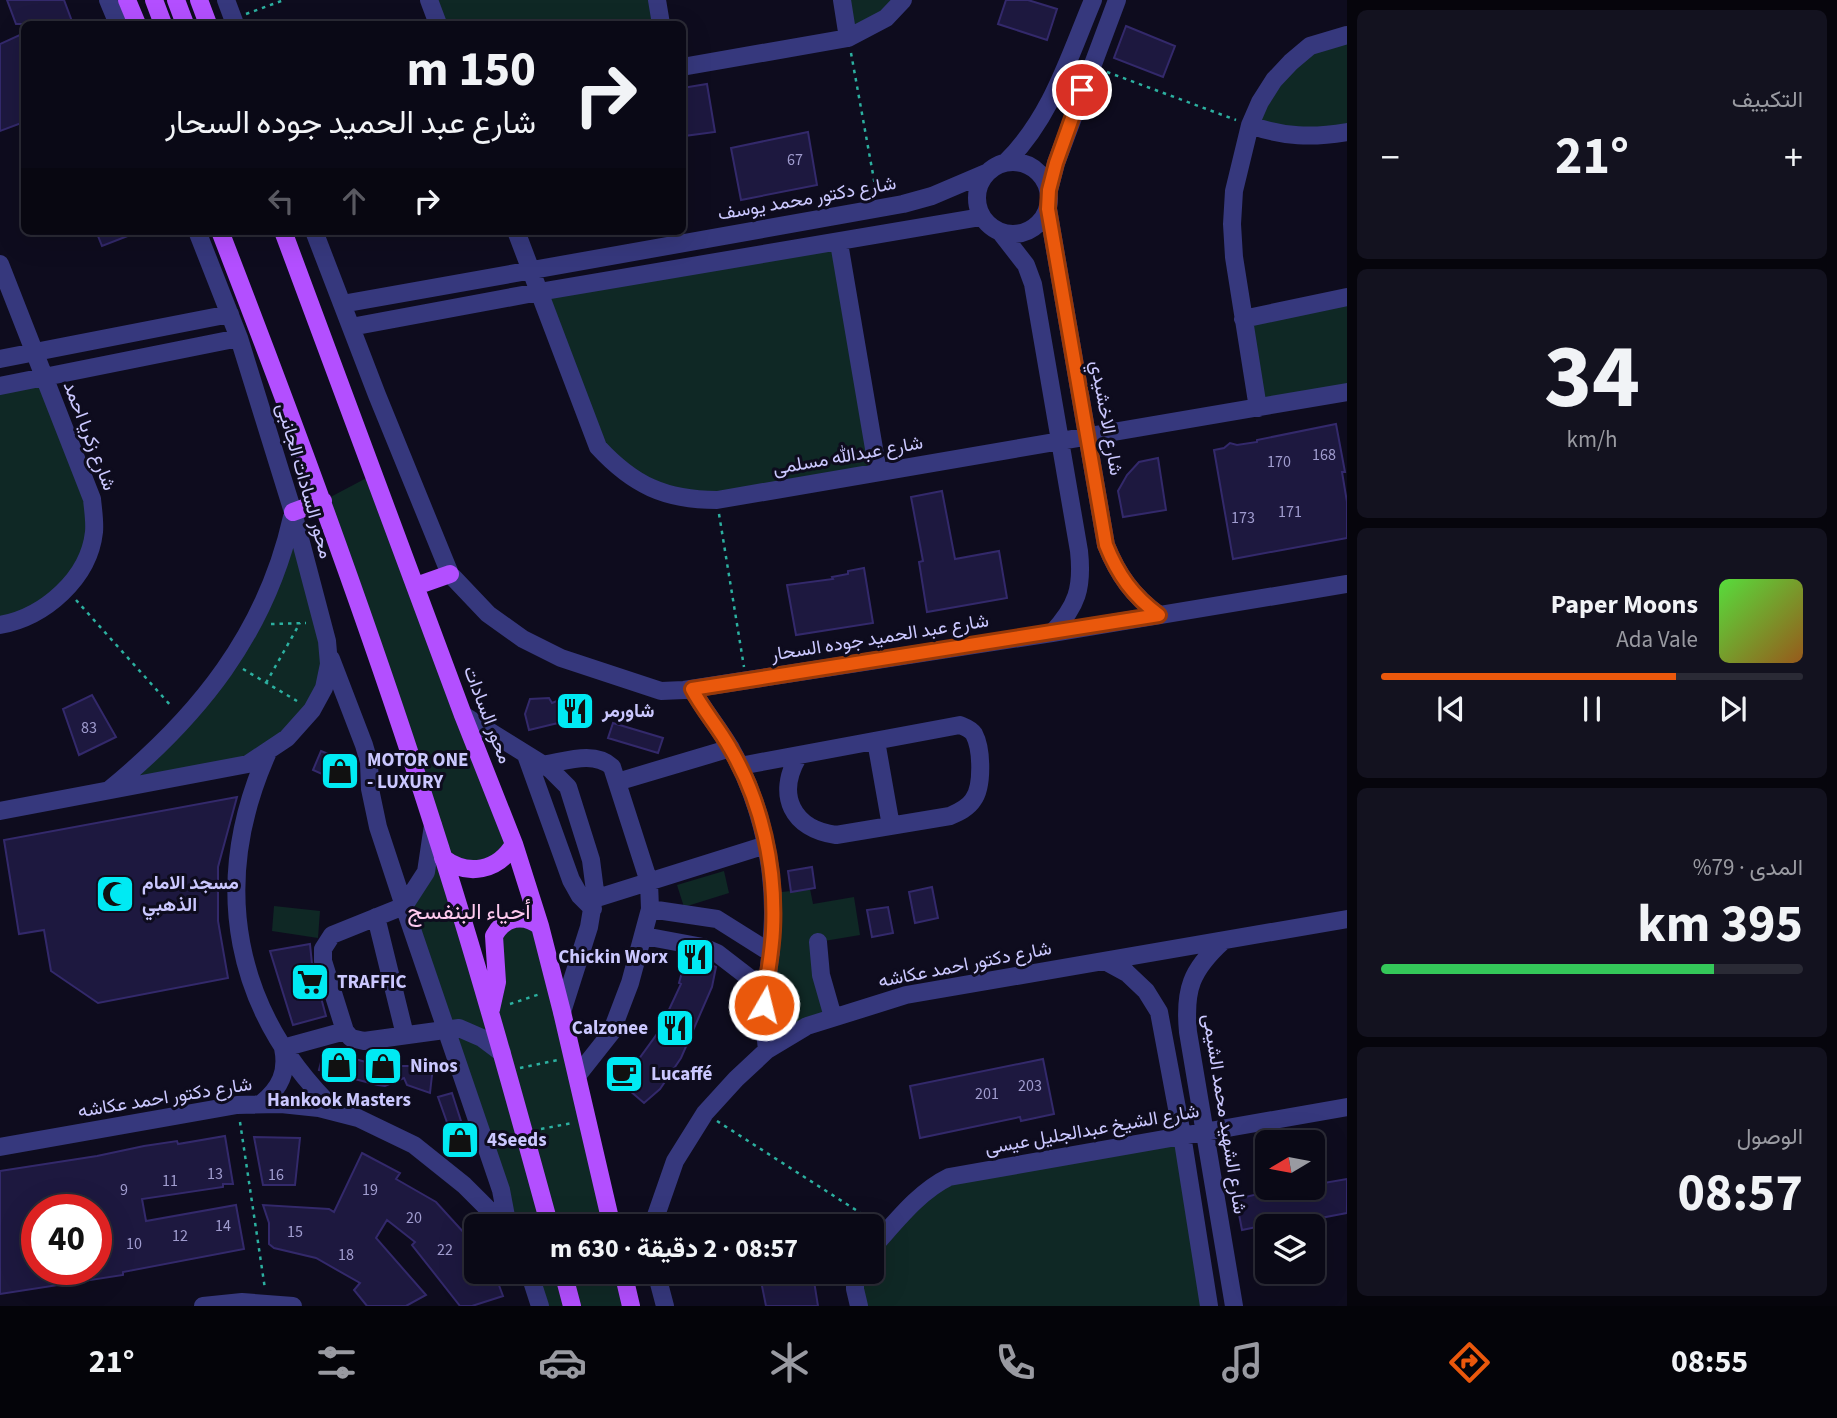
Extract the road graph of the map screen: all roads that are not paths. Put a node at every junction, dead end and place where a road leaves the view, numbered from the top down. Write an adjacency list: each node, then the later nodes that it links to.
1 (108, 0): 13 (street)
2 (127, 0): 14 (main road)
3 (154, 0): 15 (main road)
4 (176, 0): 16 (main road)
5 (199, 0): 17 (main road)
6 (226, 0): 18 (street)
7 (429, 0): 19 (street)
8 (657, 0): 20 (street)
9 (842, 0): 22 (street)
10 (903, 0): 22 (street)
11 (1093, 0): 26 (street)
12 (1116, 0): 28 (street)
13 (117, 21)
14 (136, 21)
15 (162, 21)
16 (184, 21)
17 (207, 21)
18 (234, 21)
19 (437, 21)
20 (660, 21)
21 (1347, 35): 24 (street)
22 (848, 38): 23 (street)
23 (686, 66)
24 (1250, 125): 25 (street); 44 (street)
25 (1347, 132)
26 (1006, 162): 27 (street); 28 (street)
27 (986, 173): 30 (street); 39 (street, شارع دكتور محمد يوسف)
28 (1049, 190): 29 (street)
29 (1048, 209): 31 (street); 53 (street, شارع الاخشيدي)
30 (981, 217): 31 (street); 37 (street)
31 (1001, 233): 54 (street)
32 (199, 235): 43 (street, محور السادات الجانبى)
33 (222, 235): 56 (main road)
34 (284, 235): 60 (main road, محور السادات)
35 (316, 235): 42 (street)
36 (518, 235): 39 (street, شارع عبدالله مسلمى)
37 (839, 243): 40 (street); 55 (street)
38 (0, 264): 47 (street, شارع زكريا احمد)
39 (531, 270): 40 (street, شارع عبدالله مسلمى); 42 (street, شارع دكتور محمد يوسف)
40 (539, 292): 45 (street); 55 (street, شارع عبدالله مسلمى)
41 (1347, 297): 44 (street)
42 (342, 304): 45 (street)
43 (230, 314): 46 (street, محور السادات الجانبى); 47 (street)
44 (1243, 319): 52 (street)
45 (351, 327): 58 (street)
46 (239, 338): 49 (street); 57 (street, محور السادات الجانبى)
47 (34, 353): 48 (street); 49 (street, شارع زكريا احمد)
48 (0, 359)
49 (44, 378): 50 (street); 62 (street, شارع زكريا احمد)
50 (0, 386)
51 (1347, 392): 52 (street, شارع عبدالله مسلمى)
52 (1258, 408): 53 (street, شارع عبدالله مسلمى)
53 (1088, 437): 54 (street, شارع عبدالله مسلمى); 61 (street, شارع الاخشيدي)
54 (1060, 441): 55 (street, شارع عبدالله مسلمى); 63 (street)
55 (878, 472)
56 (323, 500): 57 (main road); 77 (main road)
57 (293, 512): 64 (street, محور السادات الجانبى); 75 (street)
58 (450, 574): 60 (main road); 65 (street, شارع عبد الحميد جوده السحار)
59 (1347, 584): 61 (street, شارع عبد الحميد جوده السحار)
60 (416, 586): 66 (main road, محور السادات)
61 (1159, 615): 63 (street, شارع عبد الحميد جوده السحار)
62 (0, 625)
63 (1052, 633): 65 (street, شارع عبد الحميد جوده السحار)
64 (328, 652): 69 (street, محور السادات الجانبى); 84 (street)
65 (692, 689): 68 (street)
66 (463, 715): 70 (street); 79 (main road, محور السادات)
67 (876, 741): 71 (street); 78 (street); 78 (street)
68 (731, 748): 73 (street); 74 (street)
69 (268, 752): 75 (street); 101 (street)
70 (526, 755): 72 (street); 83 (street)
71 (798, 757): 73 (street); 78 (street)
72 (542, 765): 74 (street); 83 (street)
73 (740, 766): 80 (street)
74 (617, 782): 82 (street)
75 (106, 792): 76 (street)
76 (0, 811)
77 (433, 825): 81 (main road); 84 (street)
78 (891, 826)
79 (514, 844): 81 (main road); 88 (main road, محور السادات)
80 (766, 845): 82 (street); 92 (street)
81 (443, 858): 95 (main road)
82 (649, 882): 83 (street); 85 (street)
83 (594, 904): 96 (street)
84 (404, 906): 86 (street); 98 (street)
85 (650, 909): 89 (street); 92 (street)
86 (376, 918): 99 (street); 100 (street)
87 (1347, 919): 90 (street, شارع دكتور احمد عكاشه)
88 (540, 926): 95 (main road); 96 (main road, محور السادات)
89 (644, 936): 94 (street); 104 (street)
90 (1223, 940): 93 (street, شارع دكتور احمد عكاشه); 108 (street, شارع الشهيد محمد الشيمى)
91 (818, 942): 97 (street)
92 (771, 953): 94 (street)
93 (1105, 961): 97 (street, شارع دكتور احمد عكاشه); 109 (street)
94 (765, 990): 102 (street)
95 (490, 1010): 103 (main road)
96 (562, 1012): 104 (main road, محور السادات)
97 (833, 1017): 102 (street, شارع دكتور احمد عكاشه)
98 (447, 1028): 100 (street); 103 (street); 112 (street)
99 (345, 1031): 100 (street); 101 (street)
100 (405, 1035)
101 (283, 1048): 105 (street); 107 (street)
102 (767, 1050): 115 (street, شارع دكتور احمد عكاشه)
103 (502, 1052): 113 (main road)
104 (577, 1076): 114 (main road, محور السادات)
105 (262, 1103): 107 (street, شارع دكتور احمد عكاشه); 110 (street, شارع دكتور احمد عكاشه)
106 (1347, 1107): 108 (street, شارع الشيخ عبدالجليل عيسى)
107 (337, 1112): 111 (street)
108 (1204, 1131): 109 (street, شارع الشيخ عبدالجليل عيسى); 130 (street, شارع الشهيد محمد الشيمى)
109 (1182, 1135): 116 (street, شارع الشيخ عبدالجليل عيسى); 129 (street)
110 (0, 1147)
111 (494, 1214)
112 (505, 1214)
113 (546, 1214)
114 (609, 1214)
115 (656, 1214)
116 (884, 1234)
117 (533, 1284): 124 (street)
118 (566, 1284): 125 (main road)
119 (626, 1284): 126 (main road)
120 (659, 1284): 127 (street)
121 (855, 1284): 128 (street)
122 (212, 1305): 123 (street)
123 (293, 1306)
124 (540, 1306)
125 (572, 1306)
126 (631, 1306)
127 (665, 1306)
128 (859, 1306)
129 (1209, 1306)
130 (1234, 1306)

